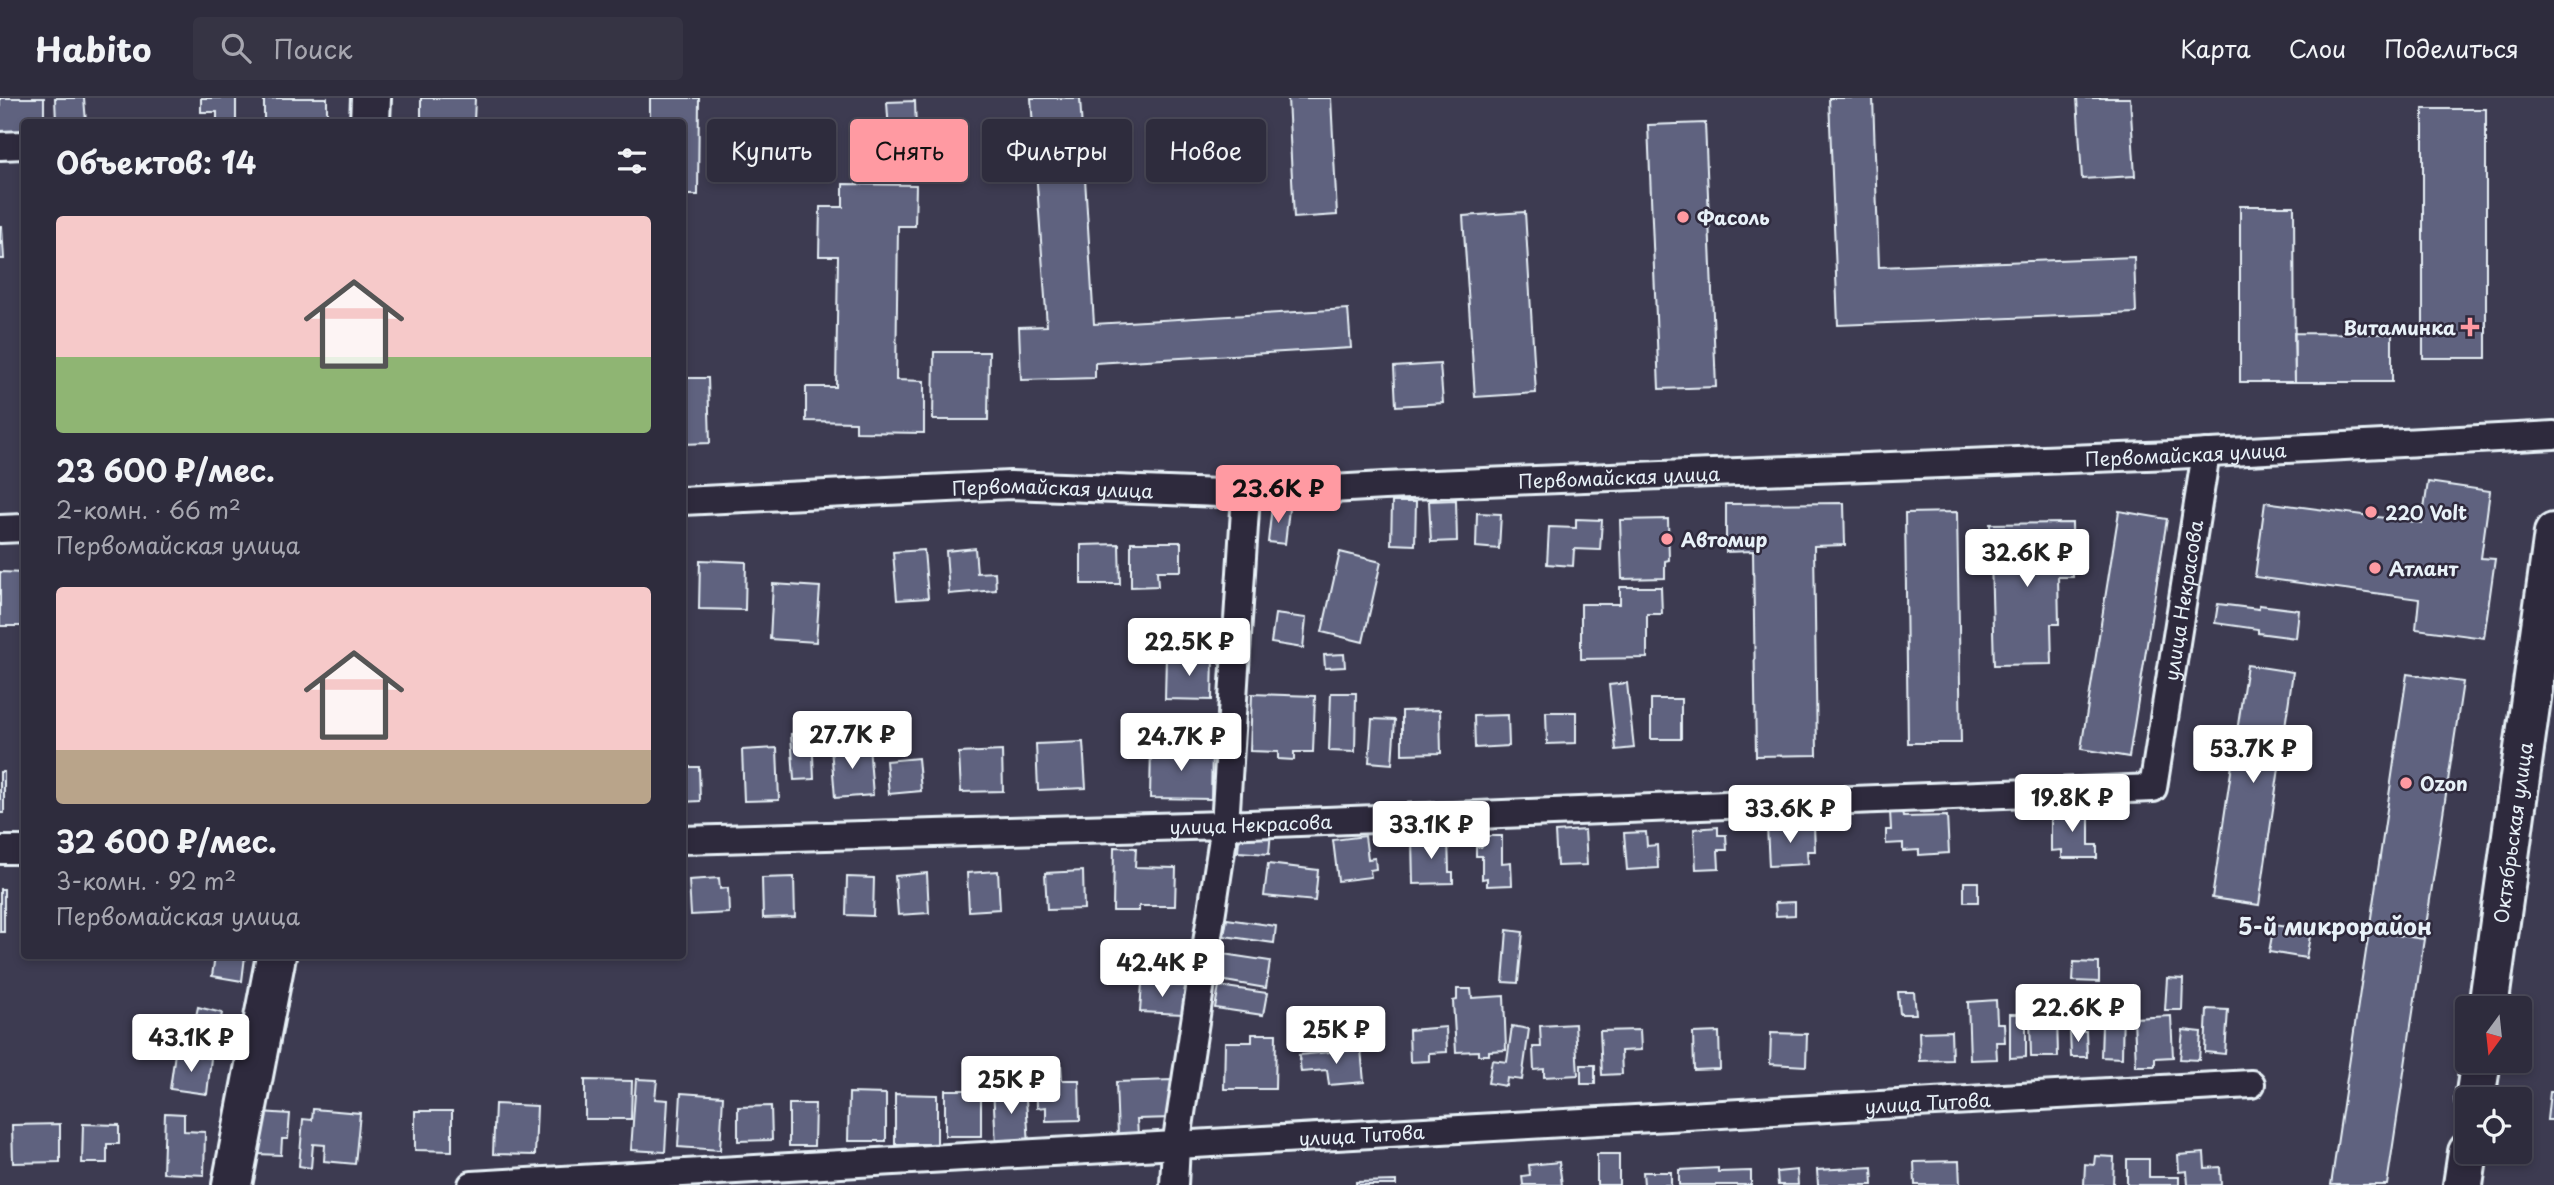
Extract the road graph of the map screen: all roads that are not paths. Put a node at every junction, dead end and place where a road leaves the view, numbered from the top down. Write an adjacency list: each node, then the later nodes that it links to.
1 (370, 98): 2 (street)
2 (370, 119)
3 (21, 145): 4 (street)
4 (0, 146)
5 (2554, 435): 6 (street, Первомайская улица)
6 (2206, 453): 7 (street, Первомайская улица); 12 (street, улица Некрасова)
7 (1246, 494): 8 (street, Первомайская улица); 12 (street)
8 (686, 501)
9 (21, 528): 10 (street)
10 (0, 529)
11 (2554, 533): 17 (street, Октябрьская улица)
12 (1225, 825): 13 (street, улица Некрасова); 19 (street)
13 (686, 840)
14 (0, 850): 15 (street)
15 (21, 850)
16 (275, 959): 21 (street)
17 (2490, 996)
18 (2251, 1084): 19 (street, улица Титова)
19 (1176, 1146): 22 (street, улица Титова); 23 (street)
20 (2466, 1164): 24 (street)
21 (232, 1185)
22 (472, 1185)
23 (1174, 1185)
24 (2463, 1185)

